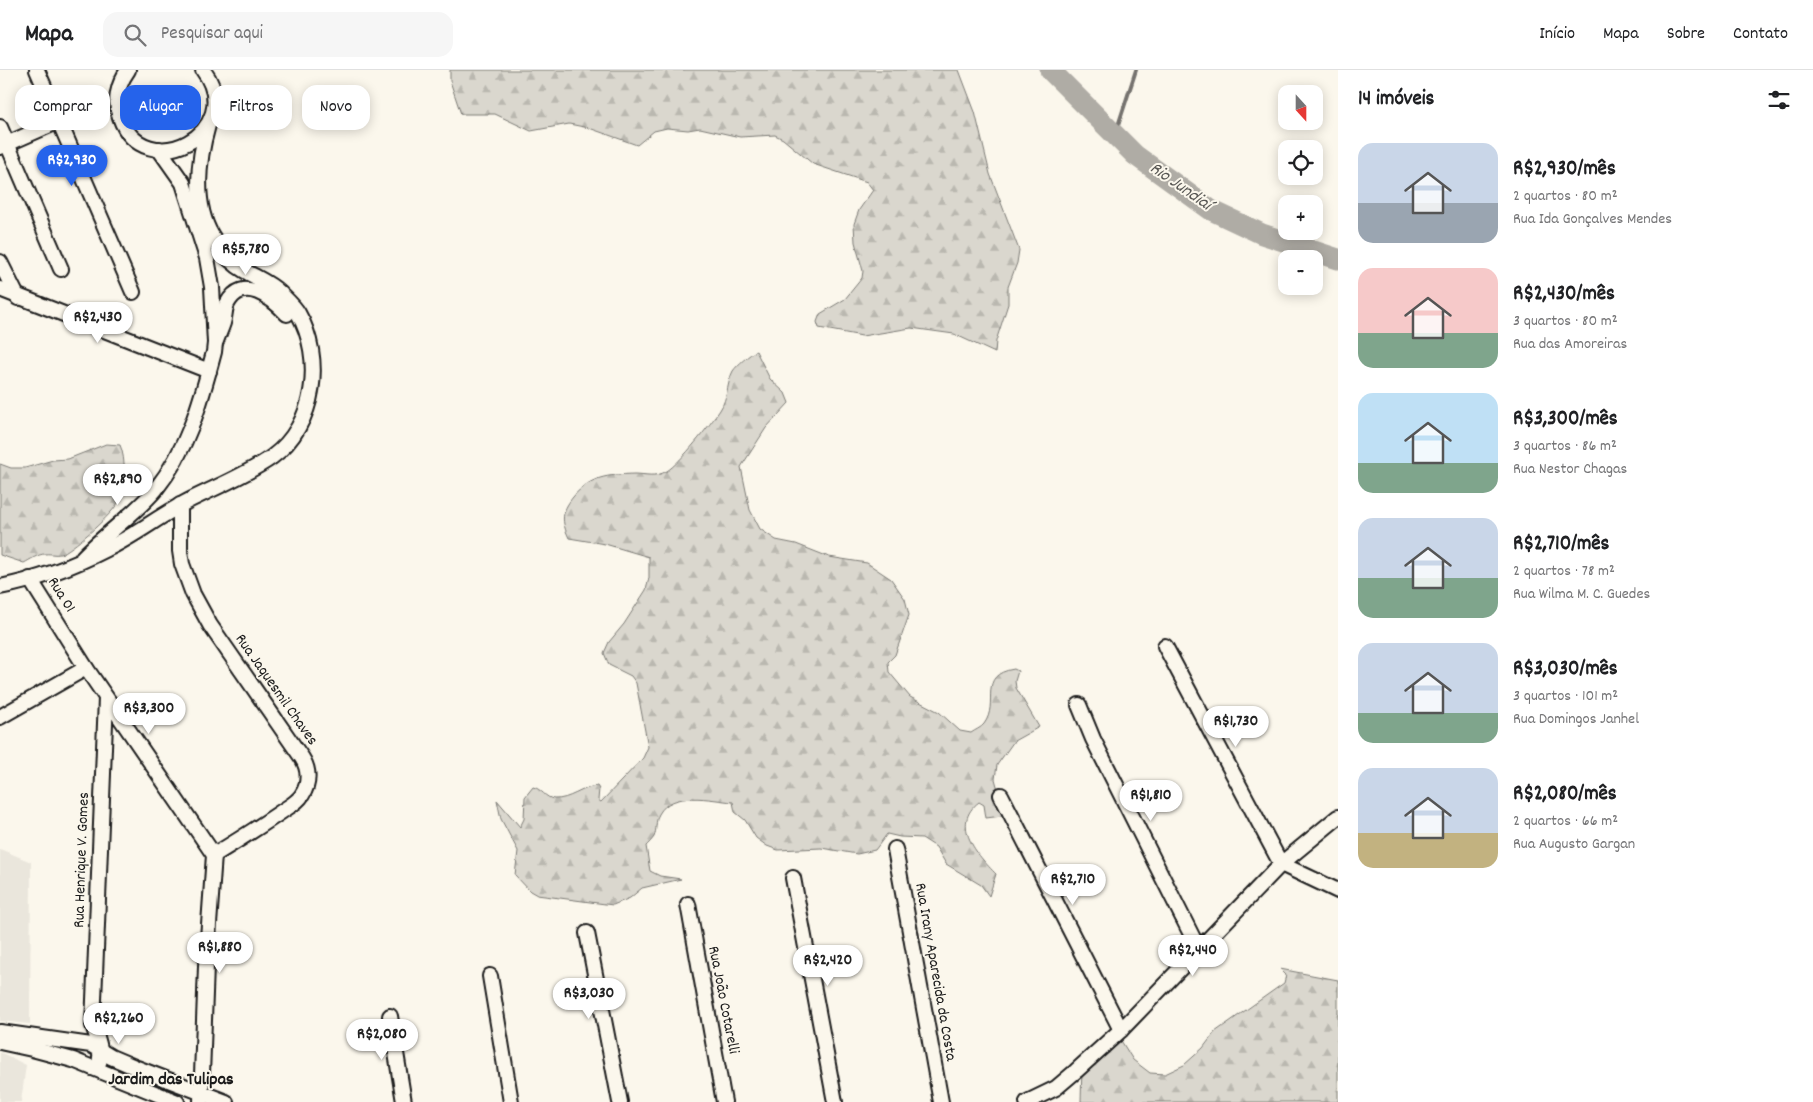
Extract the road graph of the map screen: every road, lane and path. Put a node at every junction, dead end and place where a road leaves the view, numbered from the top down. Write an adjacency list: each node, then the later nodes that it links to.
1 (37, 70): 4 (street)
2 (128, 70): 10 (street)
3 (203, 70): 5 (street)
4 (43, 85)
5 (208, 125): 10 (street); 16 (street)
6 (0, 127): 9 (street)
7 (40, 130): 9 (street)
8 (62, 130): 14 (street)
9 (4, 145): 12 (street)
10 (159, 149): 17 (street)
11 (0, 262): 15 (street)
12 (61, 270)
13 (0, 289): 15 (street)
14 (133, 292)
15 (18, 298): 18 (street)
16 (305, 330): 17 (street); 19 (street)
17 (215, 343): 18 (street)
18 (209, 371): 20 (street)
19 (180, 505): 20 (street); 31 (street, Rua Jaquesmil Chaves)
20 (77, 562): 21 (street)
21 (30, 579): 22 (street); 24 (street, Rua 01)
22 (0, 587)
23 (1166, 646): 32 (street)
24 (86, 668): 25 (street, Rua 01); 27 (street)
25 (106, 698): 31 (street, Rua 01); 40 (street, Rua Henrique V. Gomes)
26 (1079, 705): 37 (street)
27 (0, 717)
28 (1001, 795): 41 (street)
29 (1338, 817): 32 (street)
30 (895, 849): 56 (street, Rua Irany Aparecida da Costa)
31 (214, 855): 48 (street)
32 (1281, 864): 34 (street); 37 (street)
33 (793, 878): 55 (street)
34 (1338, 891)
35 (688, 904): 54 (street, Rua João Cotarelli)
36 (587, 933): 53 (street)
37 (1199, 950): 41 (street)
38 (490, 976): 52 (street)
39 (390, 1016): 51 (street)
40 (93, 1025): 44 (street); 45 (street, Rua Henrique V. Gomes)
41 (1121, 1030): 57 (street)
42 (0, 1032): 44 (street)
43 (0, 1042): 46 (street)
44 (80, 1042): 45 (street); 46 (street)
45 (101, 1052): 47 (street); 48 (street)
46 (73, 1060): 47 (street)
47 (93, 1068): 49 (street)
48 (201, 1097): 50 (street)
49 (177, 1102)
50 (226, 1102)
51 (404, 1102)
52 (511, 1102)
53 (620, 1102)
54 (724, 1102)
55 (835, 1102)
56 (941, 1102)
57 (1028, 1102)

